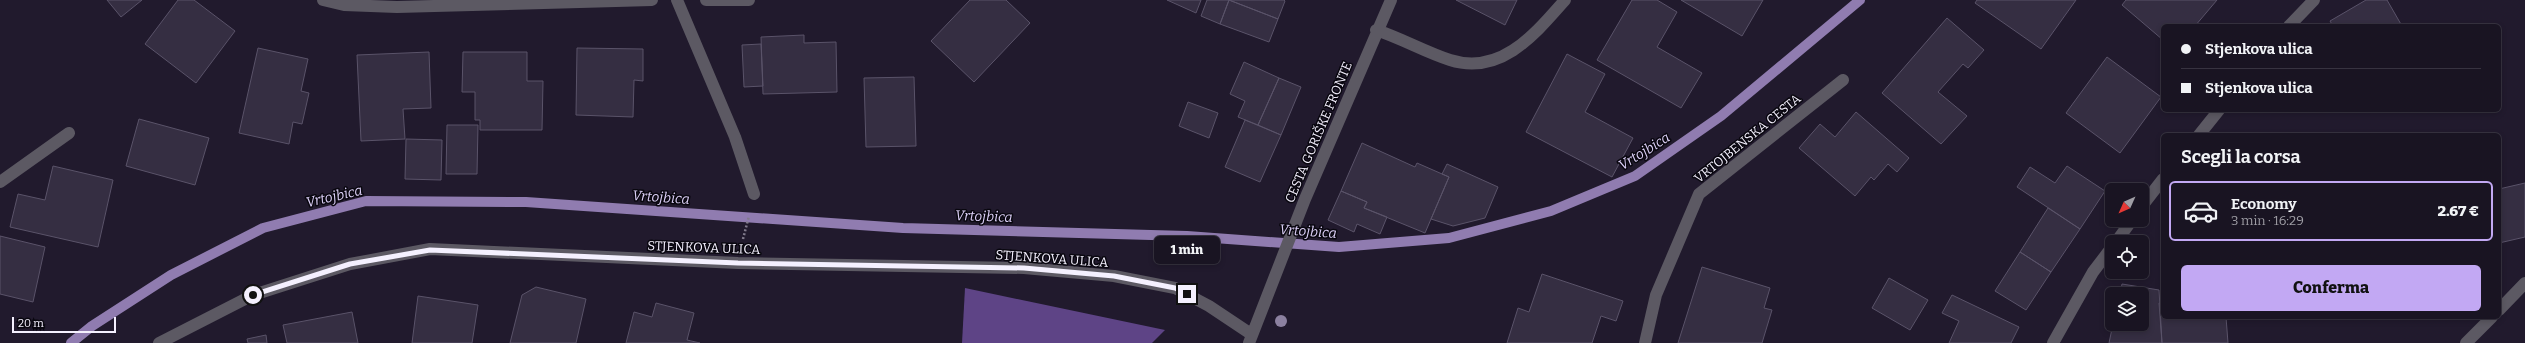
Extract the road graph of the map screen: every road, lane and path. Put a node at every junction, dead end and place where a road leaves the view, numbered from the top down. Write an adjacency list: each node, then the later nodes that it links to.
1 (323, 0): 2 (street)
2 (652, 0)
3 (677, 0): 17 (street)
4 (706, 0): 5 (street)
5 (749, 0)
6 (1391, 0): 10 (street, CESTA GORIŠKE FRONTE)
7 (1565, 0): 10 (street)
8 (2314, 0): 9 (street)
9 (2291, 24)
10 (1376, 30): 23 (street, CESTA GORIŠKE FRONTE)
11 (1843, 80): 25 (street, VRTOJBENSKA CESTA)
12 (2217, 112): 14 (street)
13 (69, 133): 15 (street)
14 (2201, 133)
15 (0, 182)
16 (2161, 182): 18 (street)
17 (754, 194)
18 (2149, 197)
19 (2105, 256): 26 (street)
20 (2525, 283): 21 (street)
21 (2501, 308)
22 (2490, 319): 27 (street)
23 (1250, 338): 24 (street, STJENKOVA ULICA)
24 (159, 343)
25 (1645, 343)
26 (2052, 343)
27 (2466, 343)

